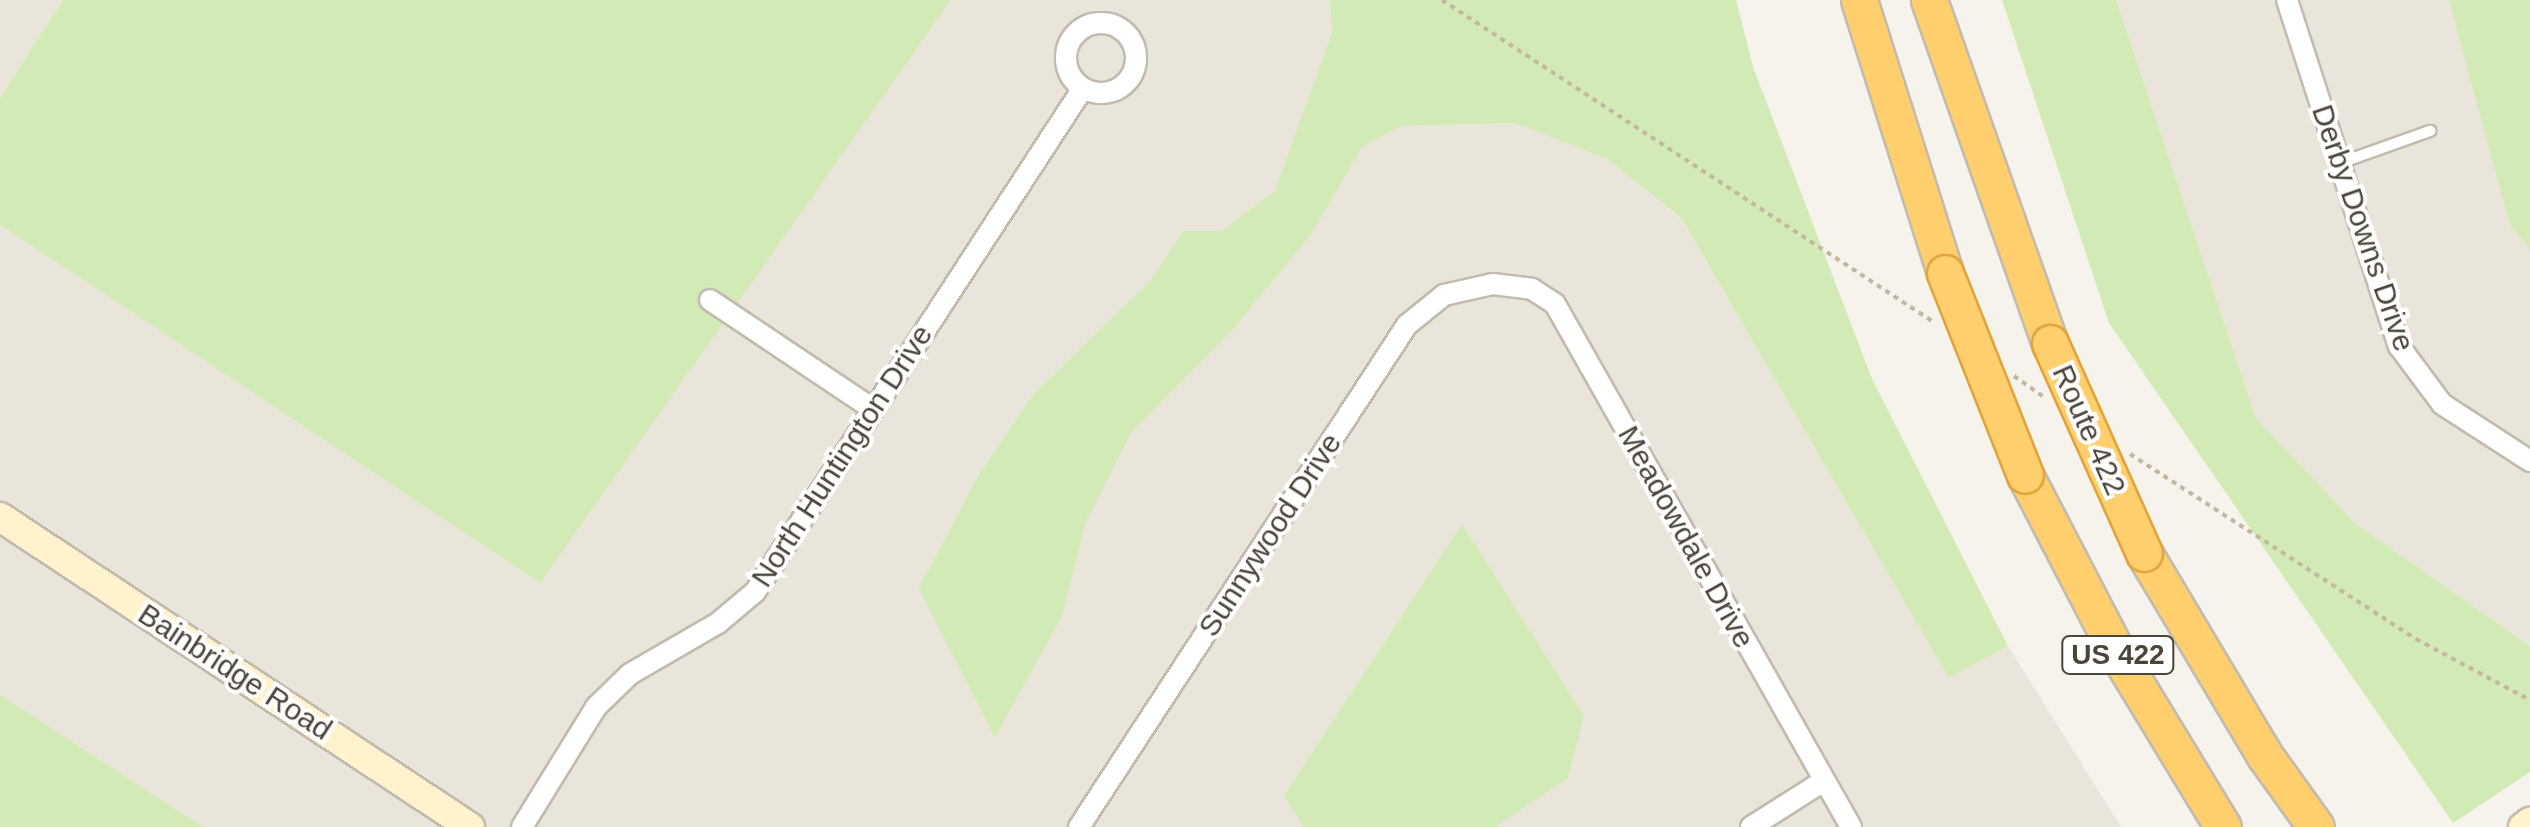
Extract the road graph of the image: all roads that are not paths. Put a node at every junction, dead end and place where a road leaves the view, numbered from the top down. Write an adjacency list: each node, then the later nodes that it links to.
1 (1859, 0): 19 (highway, US 422, bridge)
2 (1928, 0): 20 (highway, Route 422 / US 422, bridge)
3 (2286, 0): 6 (street, Derby Downs Drive)
4 (1083, 88): 9 (street, North Huntington Drive)
5 (2430, 131): 6 (lane)
6 (2340, 163): 10 (street, Derby Downs Drive)
7 (1493, 284): 12 (street, Meadowdale Drive); 16 (street, Sunnywood Drive)
8 (710, 300): 9 (street)
9 (873, 409): 15 (street, North Huntington Drive)
10 (2530, 461)
11 (0, 517): 14 (street, Bainbridge Road)
12 (1822, 782): 17 (street); 18 (street, Meadowdale Drive)
13 (2530, 822): 21 (street)
14 (470, 827)
15 (522, 827)
16 (1080, 827)
17 (1750, 827)
18 (1852, 827)
19 (2223, 827)
20 (2316, 827)
21 (2523, 827)

